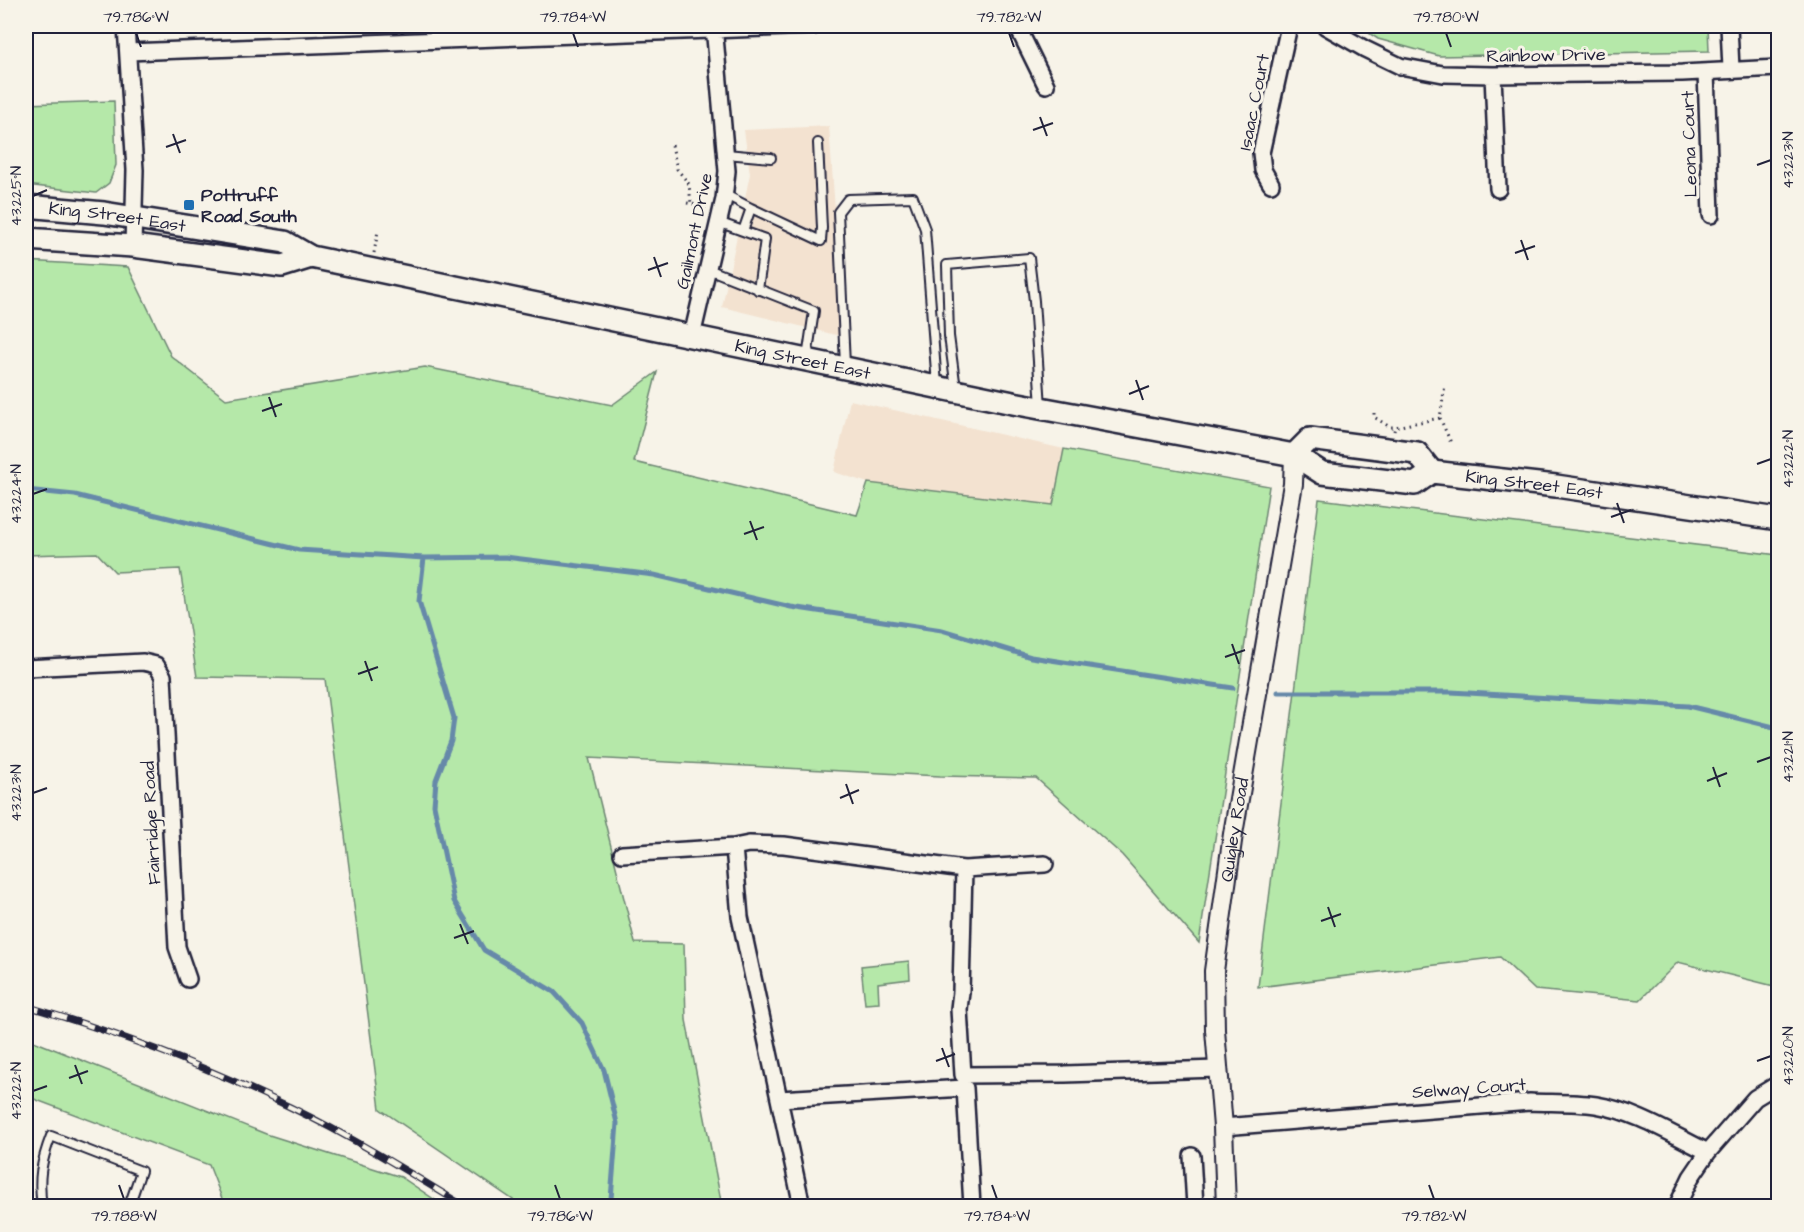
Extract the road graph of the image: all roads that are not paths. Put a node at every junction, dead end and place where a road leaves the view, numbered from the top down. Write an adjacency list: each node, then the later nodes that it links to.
1 (126, 26): 8 (street)
2 (814, 26): 7 (street)
3 (1017, 26): 13 (street)
4 (1289, 26): 17 (street, Isaac Court)
5 (1325, 26): 12 (street, Rainbow Drive)
6 (1729, 26): 10 (street)
7 (715, 27): 8 (street); 15 (street, Gailmont Drive)
8 (128, 52): 24 (street)
9 (1779, 68): 10 (street, Rainbow Drive)
10 (1731, 69): 11 (street, Rainbow Drive)
11 (1706, 72): 12 (street, Rainbow Drive); 22 (street, Leona Court)
12 (1493, 75): 18 (street)
13 (1046, 85)
14 (818, 143): 21 (lane)
15 (726, 154): 16 (lane); 19 (street, Gailmont Drive)
16 (771, 158)
17 (1271, 184)
18 (1498, 189)
19 (724, 194): 21 (lane); 23 (street, Gailmont Drive)
20 (26, 206): 24 (main road, King Street East)
21 (751, 208): 25 (lane)
22 (1711, 215)
23 (720, 216): 25 (lane); 29 (street, Gailmont Drive)
24 (134, 218): 27 (street); 28 (main road, King Street East)
25 (743, 231): 30 (lane)
26 (26, 239): 27 (main road, King Street East)
27 (133, 246): 28 (main road, King Street East)
28 (311, 257): 31 (main road, King Street East)
29 (707, 269): 30 (lane); 31 (street, Gailmont Drive)
30 (758, 290): 32 (lane)
31 (692, 336): 32 (main road, King Street East)
32 (807, 360): 33 (main road, King Street East)
33 (845, 368): 34 (main road, King Street East); 34 (lane)
34 (947, 389): 35 (main road, King Street East); 35 (lane)
35 (1041, 407): 36 (main road, King Street East)
36 (1294, 456): 37 (main road, King Street East); 37 (main road); 45 (street, Quigley Road)
37 (1432, 472): 38 (main road, King Street East)
38 (1779, 519)
39 (26, 668): 44 (street, Fairridge Road)
40 (734, 847): 41 (street); 43 (street); 48 (street)
41 (622, 854)
42 (1045, 864): 43 (street)
43 (964, 869): 46 (street)
44 (188, 979)
45 (1217, 1069): 46 (street); 49 (street, Quigley Road)
46 (964, 1081): 48 (street); 55 (street)
47 (1779, 1084): 50 (street)
48 (779, 1099): 54 (street)
49 (1222, 1127): 50 (street, Selway Court); 57 (street, Quigley Road)
50 (1708, 1152): 58 (street)
51 (1192, 1156): 56 (street)
52 (42, 1206): 53 (lane)
53 (129, 1206)
54 (802, 1206)
55 (972, 1206)
56 (1195, 1206)
57 (1226, 1206)
58 (1677, 1206)

